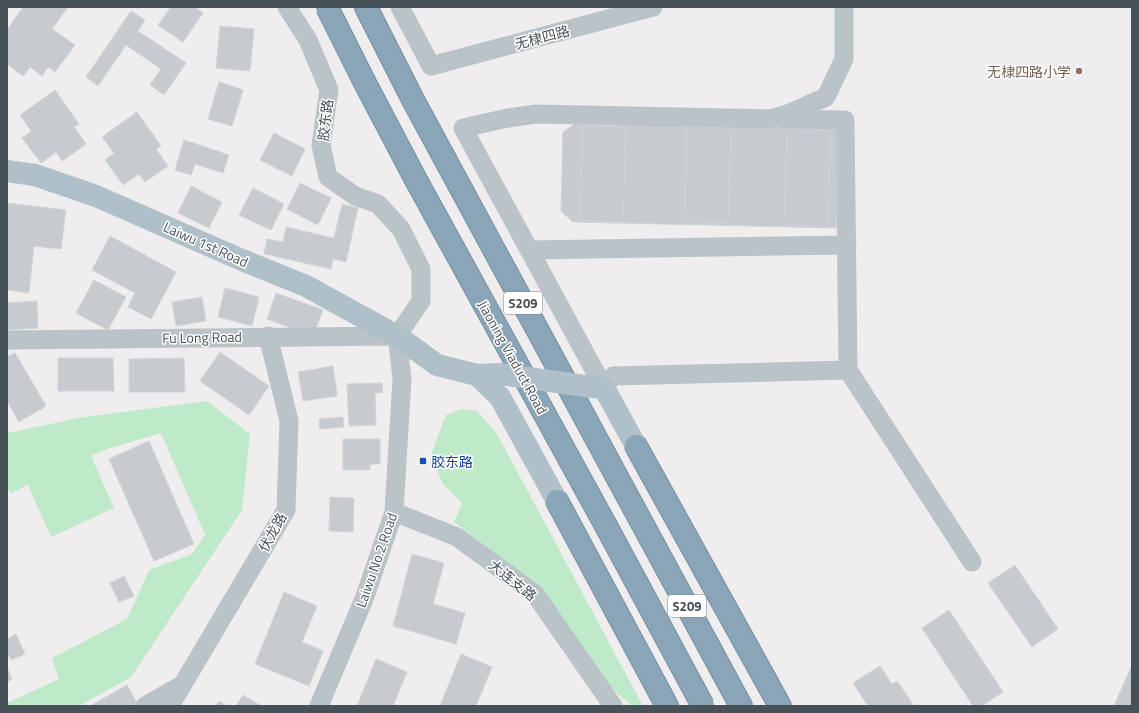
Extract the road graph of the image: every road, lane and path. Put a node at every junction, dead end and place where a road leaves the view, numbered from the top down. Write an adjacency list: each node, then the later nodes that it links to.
1 (287, 7): 12 (street, 胶东路)
2 (326, 7): 27 (highway, Jiaoning Viaduct Road / S209, bridge)
3 (366, 7): 28 (highway, S209)
4 (400, 7): 5 (street, 无棣四路)
5 (653, 7)
6 (844, 7): 7 (street)
7 (770, 119): 9 (street); 10 (street)
8 (7, 171): 12 (main road, Laiwu 1st Road)
9 (847, 245): 10 (street); 14 (street)
10 (529, 250): 16 (street)
11 (268, 336): 12 (street, Fu Long Road); 13 (street, Fu Long Road); 21 (street, 伏龙路)
12 (397, 336): 15 (main road, Laiwu 1st Road); 19 (street, Laiwu No.2 Road)
13 (7, 340)
14 (848, 370): 16 (street); 20 (street)
15 (477, 375): 16 (main road, bridge); 18 (main road)
16 (598, 388): 17 (main road)
17 (636, 446): 29 (highway)
18 (557, 501): 26 (highway)
19 (394, 512): 24 (street, Laiwu No.2 Road); 25 (street, 大连支路)
20 (972, 562)
21 (182, 685): 22 (street); 23 (street, 伏龙路)
22 (145, 706)
23 (170, 706)
24 (319, 706)
25 (613, 706)
26 (667, 706)
27 (703, 706)
28 (741, 706)
29 (780, 706)

